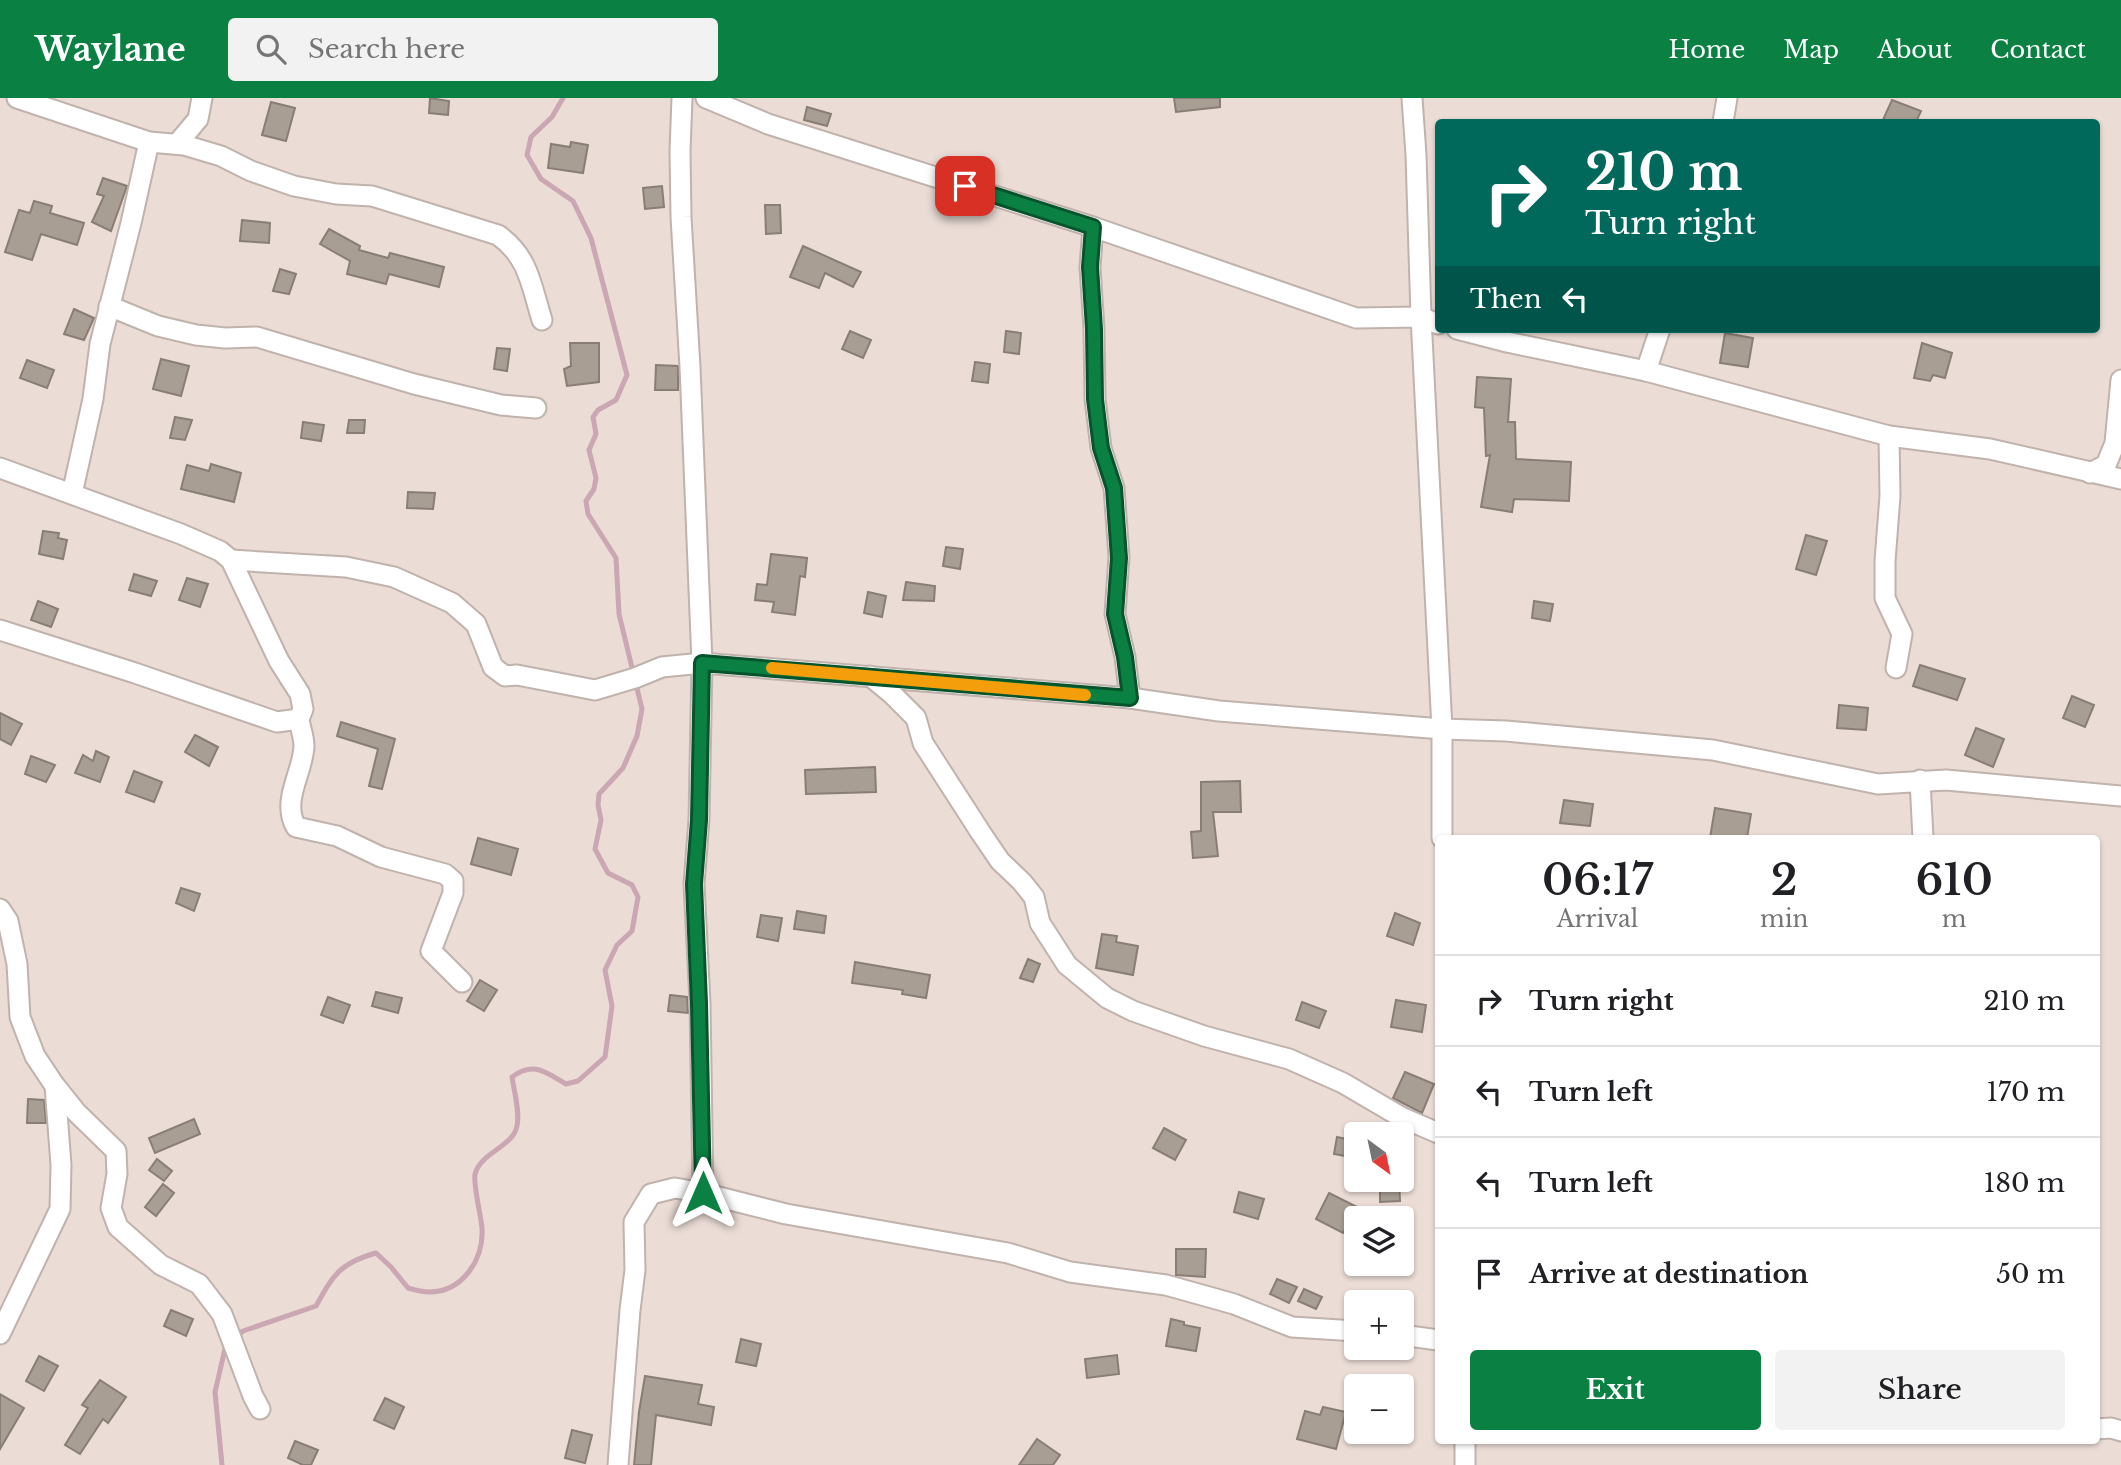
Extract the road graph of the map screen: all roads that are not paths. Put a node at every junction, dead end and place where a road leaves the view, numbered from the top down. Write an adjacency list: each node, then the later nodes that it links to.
1 (17, 98): 8 (street)
2 (202, 98): 9 (street)
3 (682, 98): 26 (street)
4 (706, 98): 10 (street)
5 (1412, 98): 13 (street)
6 (1727, 98): 7 (street)
7 (1724, 119)
8 (149, 142): 9 (street); 11 (street)
9 (177, 144): 12 (street)
10 (1093, 227): 13 (street); 29 (street)
11 (109, 306): 18 (street); 23 (street)
12 (542, 320)
13 (1429, 320): 31 (street)
14 (1472, 333): 16 (street)
15 (1659, 333): 16 (street)
16 (1646, 371): 19 (street)
17 (2121, 380): 21 (street)
18 (536, 408)
19 (1889, 436): 21 (street); 27 (street)
20 (0, 468): 23 (street)
21 (2090, 473): 22 (street)
22 (2121, 479)
23 (72, 494): 24 (street)
24 (231, 560): 26 (street); 30 (street)
25 (0, 630): 30 (street)
26 (702, 663): 28 (street); 40 (street)
27 (1896, 668)
28 (870, 676): 29 (street); 39 (street)
29 (1130, 698): 31 (street)
30 (299, 719): 37 (street)
31 (1442, 729): 32 (street); 34 (street)
32 (1920, 780): 33 (street); 35 (street)
33 (2121, 796)
34 (1442, 835)
35 (1923, 835)
36 (0, 909): 38 (street)
37 (462, 982)
38 (55, 1086): 42 (street); 45 (street)
39 (1435, 1132)
40 (703, 1193): 41 (street); 49 (street)
41 (1344, 1330)
42 (0, 1334)
43 (1414, 1337): 44 (street)
44 (1435, 1340)
45 (260, 1409)
46 (2100, 1429): 47 (street)
47 (2121, 1431)
48 (1465, 1444): 50 (street)
49 (618, 1465)
50 (1465, 1465)

